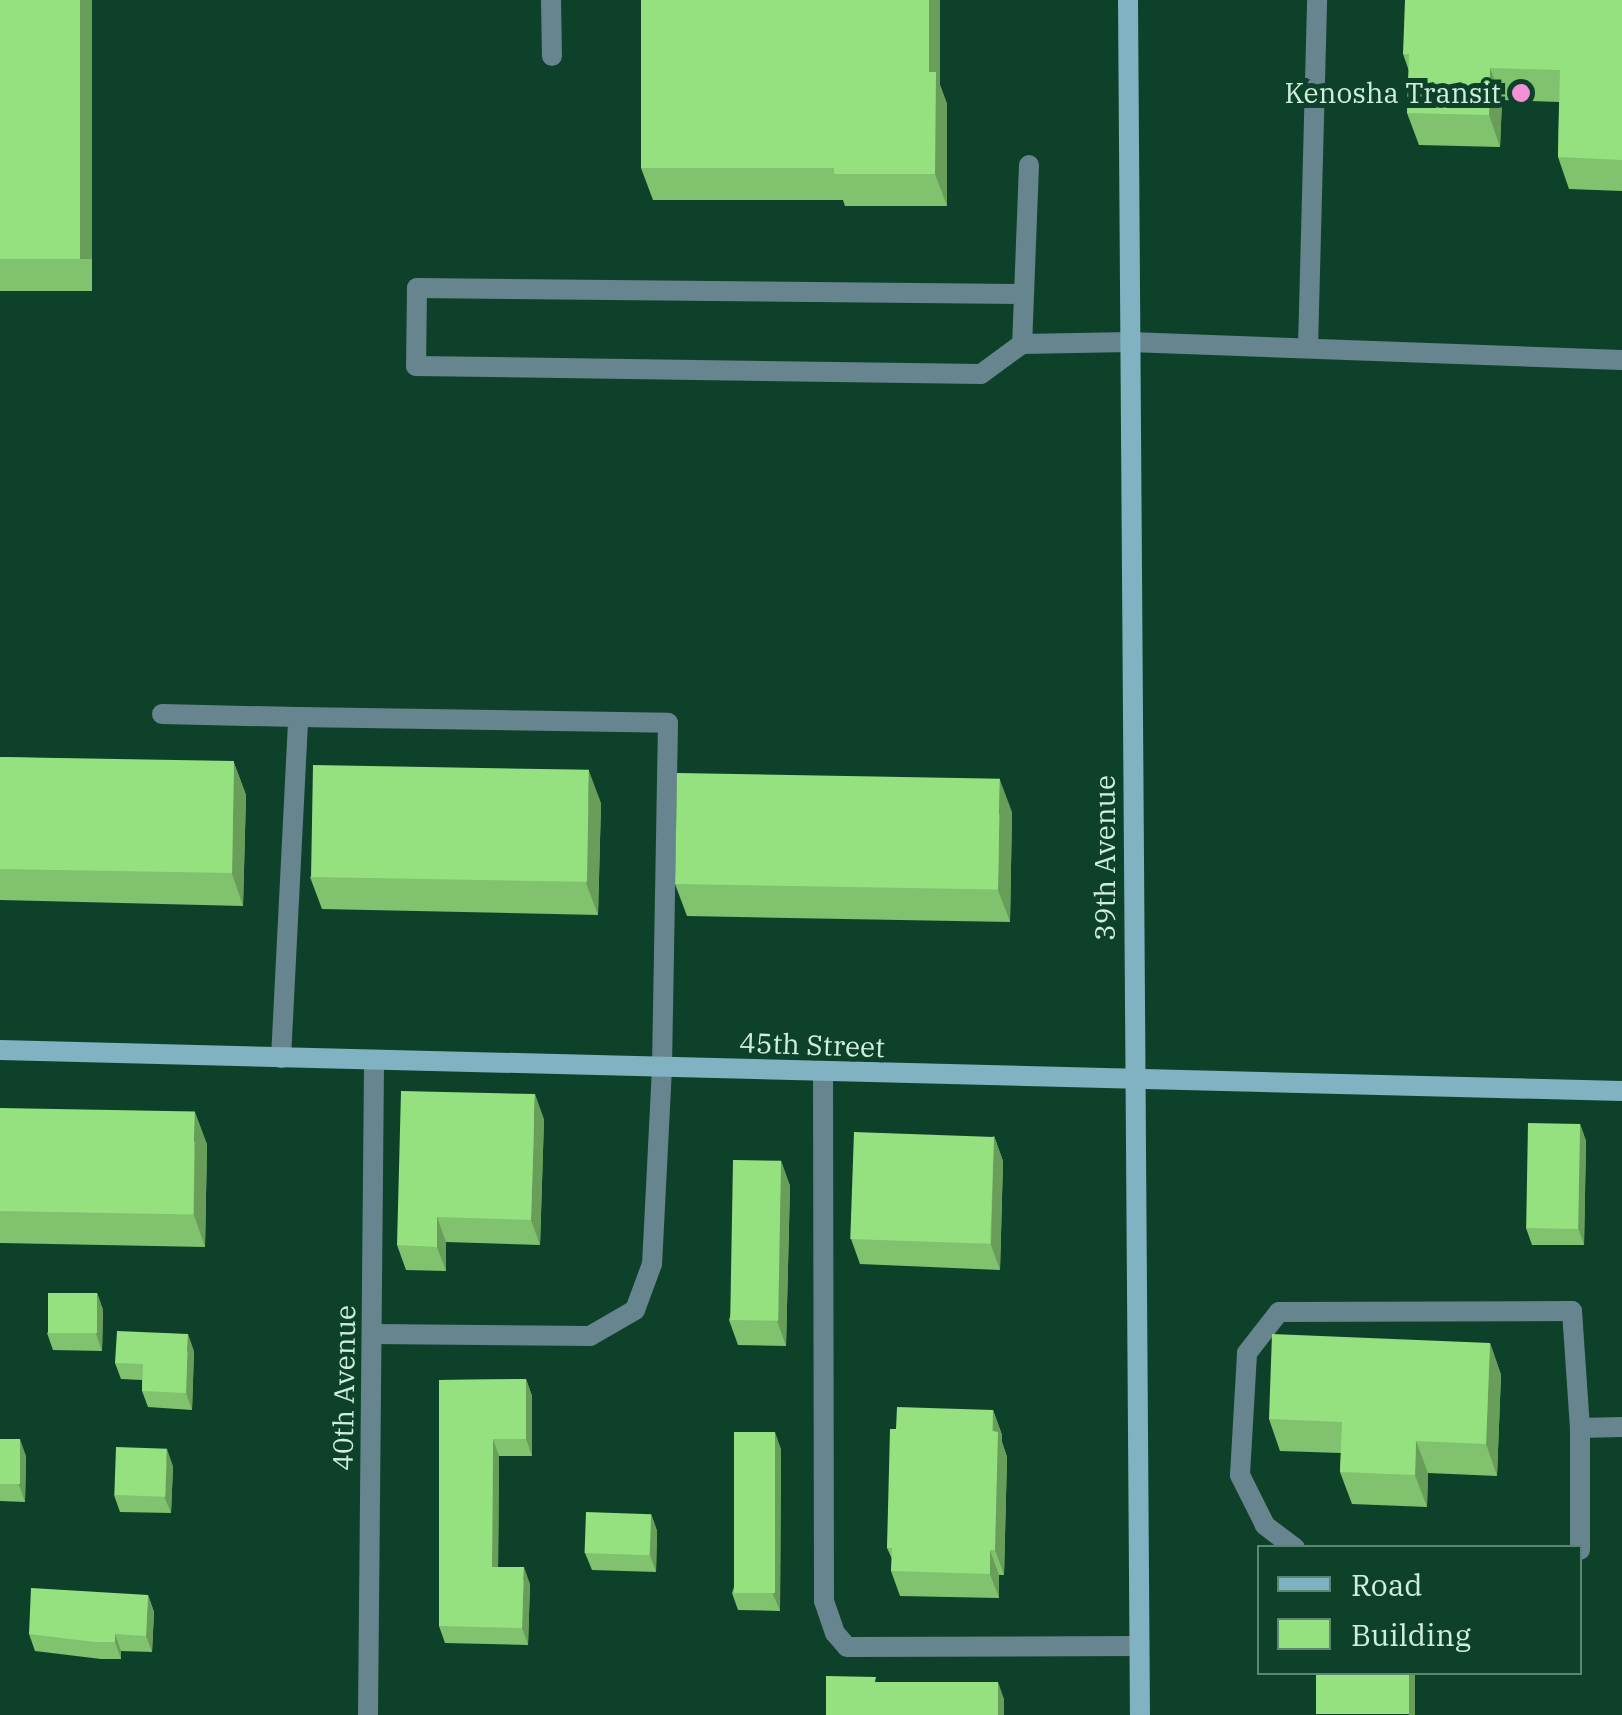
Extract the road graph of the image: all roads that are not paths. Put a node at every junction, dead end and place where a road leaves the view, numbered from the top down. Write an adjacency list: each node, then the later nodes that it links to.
1 (551, 0): 4 (street)
2 (1128, 0): 7 (main road, 39th Avenue)
3 (1317, 0): 9 (street)
4 (552, 56)
5 (1029, 165): 6 (street)
6 (1022, 294): 8 (street); 8 (street)
7 (1130, 342): 8 (street); 9 (street); 18 (main road, 39th Avenue)
8 (1022, 344)
9 (1308, 348): 10 (street)
10 (1622, 360)
11 (162, 714): 12 (street)
12 (298, 717): 14 (street); 16 (street)
13 (0, 1050): 14 (main road, 45th Street)
14 (281, 1058): 15 (main road, 45th Street)
15 (374, 1060): 16 (main road, 45th Street); 20 (street, 40th Avenue)
16 (662, 1068): 17 (main road, 45th Street); 20 (street)
17 (822, 1073): 18 (main road, 45th Street); 25 (street)
18 (1134, 1081): 19 (main road, 45th Street); 25 (main road, 39th Avenue)
19 (1622, 1091)
20 (372, 1334): 26 (street, 40th Avenue)
21 (1622, 1427): 22 (street)
22 (1580, 1428): 23 (street); 24 (street)
23 (1291, 1545)
24 (1580, 1545)
25 (1139, 1646): 27 (main road, 39th Avenue)
26 (368, 1715)
27 (1140, 1715)

